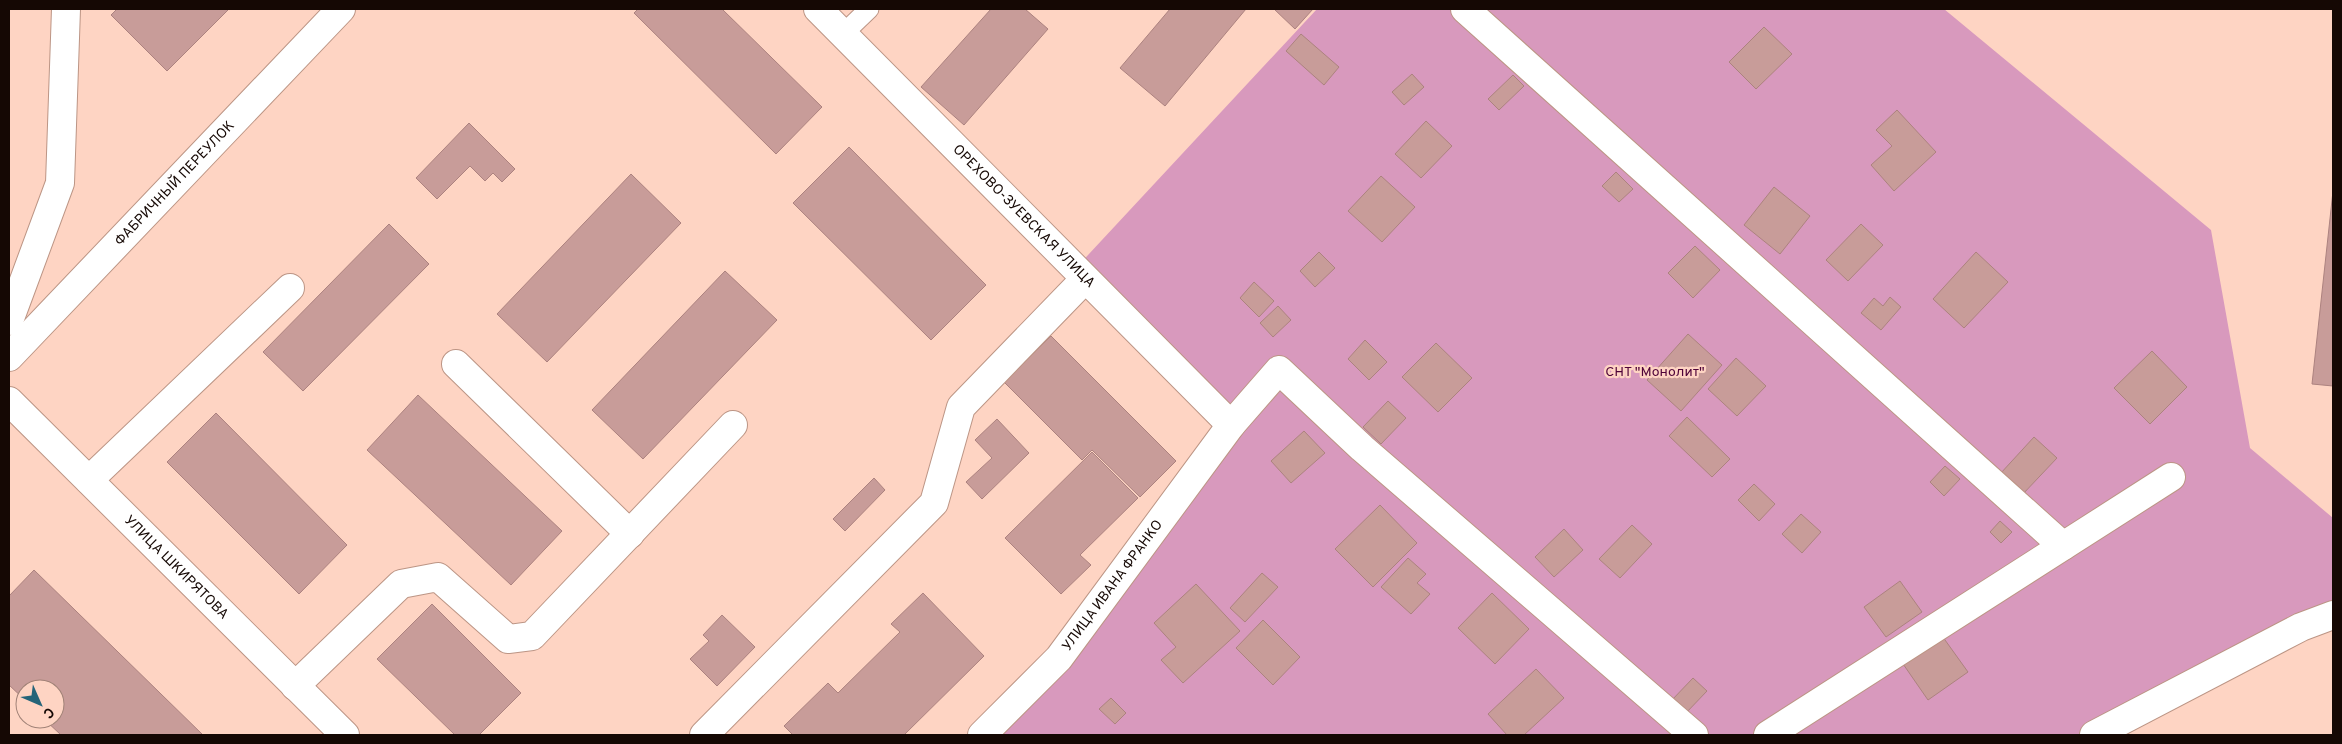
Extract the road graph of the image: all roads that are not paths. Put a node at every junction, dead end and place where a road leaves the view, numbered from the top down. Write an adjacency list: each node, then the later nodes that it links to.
1 (66, 9): 9 (street)
2 (341, 9): 10 (street, ФАБРИЧНЫЙ ПЕРЕУЛОК)
3 (818, 9): 6 (street, ОРЕХОВО-ЗУЕВСКАЯ УЛИЦА)
4 (869, 9): 6 (lane)
5 (1464, 9): 18 (street)
6 (843, 34): 7 (street, ОРЕХОВО-ЗУЕВСКАЯ УЛИЦА)
7 (1085, 279): 14 (street, ОРЕХОВО-ЗУЕВСКАЯ УЛИЦА); 22 (street)
8 (290, 288): 16 (street)
9 (9, 321)
10 (9, 357)
11 (456, 364): 17 (street)
12 (9, 401): 16 (street, УЛИЦА ШКИРЯТОВА)
13 (733, 425): 17 (street)
14 (1231, 425): 23 (street, УЛИЦА ИВАНА ФРАНКО); 24 (street, УЛИЦА ИВАНА ФРАНКО)
15 (2171, 477): 18 (street)
16 (88, 480): 20 (street, УЛИЦА ШКИРЯТОВА)
17 (630, 534): 20 (street)
18 (2063, 546): 25 (street)
19 (2333, 615): 26 (street)
20 (295, 686): 21 (street, УЛИЦА ШКИРЯТОВА)
21 (345, 735)
22 (704, 735)
23 (982, 735)
24 (1694, 735)
25 (1768, 735)
26 (2094, 735)

